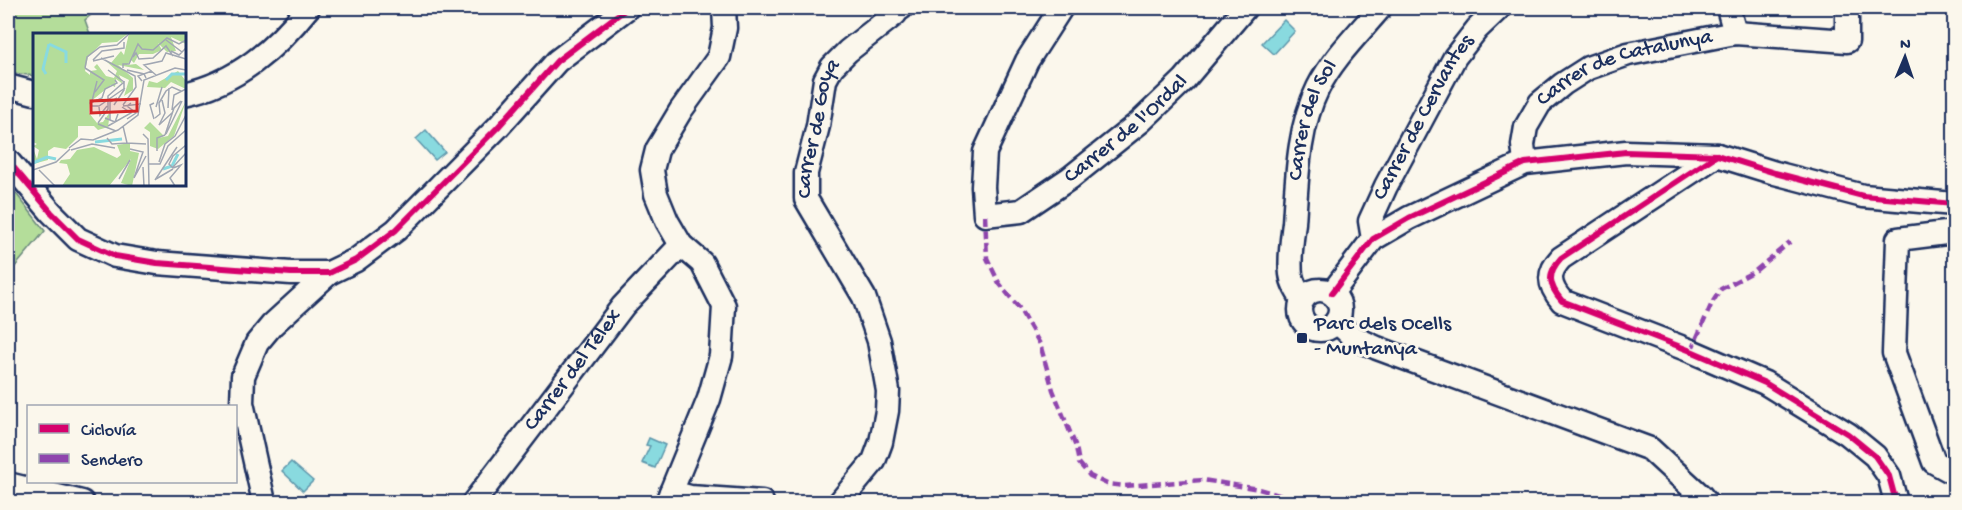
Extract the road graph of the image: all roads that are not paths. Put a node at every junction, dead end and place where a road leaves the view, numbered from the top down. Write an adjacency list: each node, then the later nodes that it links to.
1 (308, 8): 14 (street)
2 (627, 8): 22 (street)
3 (724, 8): 21 (street)
4 (901, 8): 33 (street, Carrer de Goya)
5 (1061, 8): 6 (street, Carrer de l'Ordal)
6 (1245, 8)
7 (1380, 8): 24 (street, Carrer del Sol)
8 (1499, 8): 20 (street, Carrer de Cervantes)
9 (1728, 8): 11 (street)
10 (1847, 8): 11 (street, Carrer de Catalunya)
11 (1735, 33): 17 (street, Carrer de Catalunya)
12 (8, 86): 13 (street)
13 (33, 93)
14 (186, 93)
15 (1717, 155): 17 (street); 18 (street); 35 (street)
16 (8, 160): 22 (street)
17 (1525, 163): 20 (street)
18 (1954, 204)
19 (1954, 232): 26 (street)
20 (1373, 239): 23 (street)
21 (681, 245): 28 (street); 31 (street, Carrer del Télex)
22 (329, 273): 30 (street)
23 (1332, 293): 24 (street); 25 (street)
24 (1302, 299): 25 (street)
25 (1337, 322): 34 (street)
26 (1954, 473)
27 (8, 484): 29 (street)
28 (669, 497): 32 (street)
29 (82, 502)
30 (264, 502)
31 (474, 502)
32 (762, 502)
33 (840, 502)
34 (1706, 502)
35 (1896, 502)

